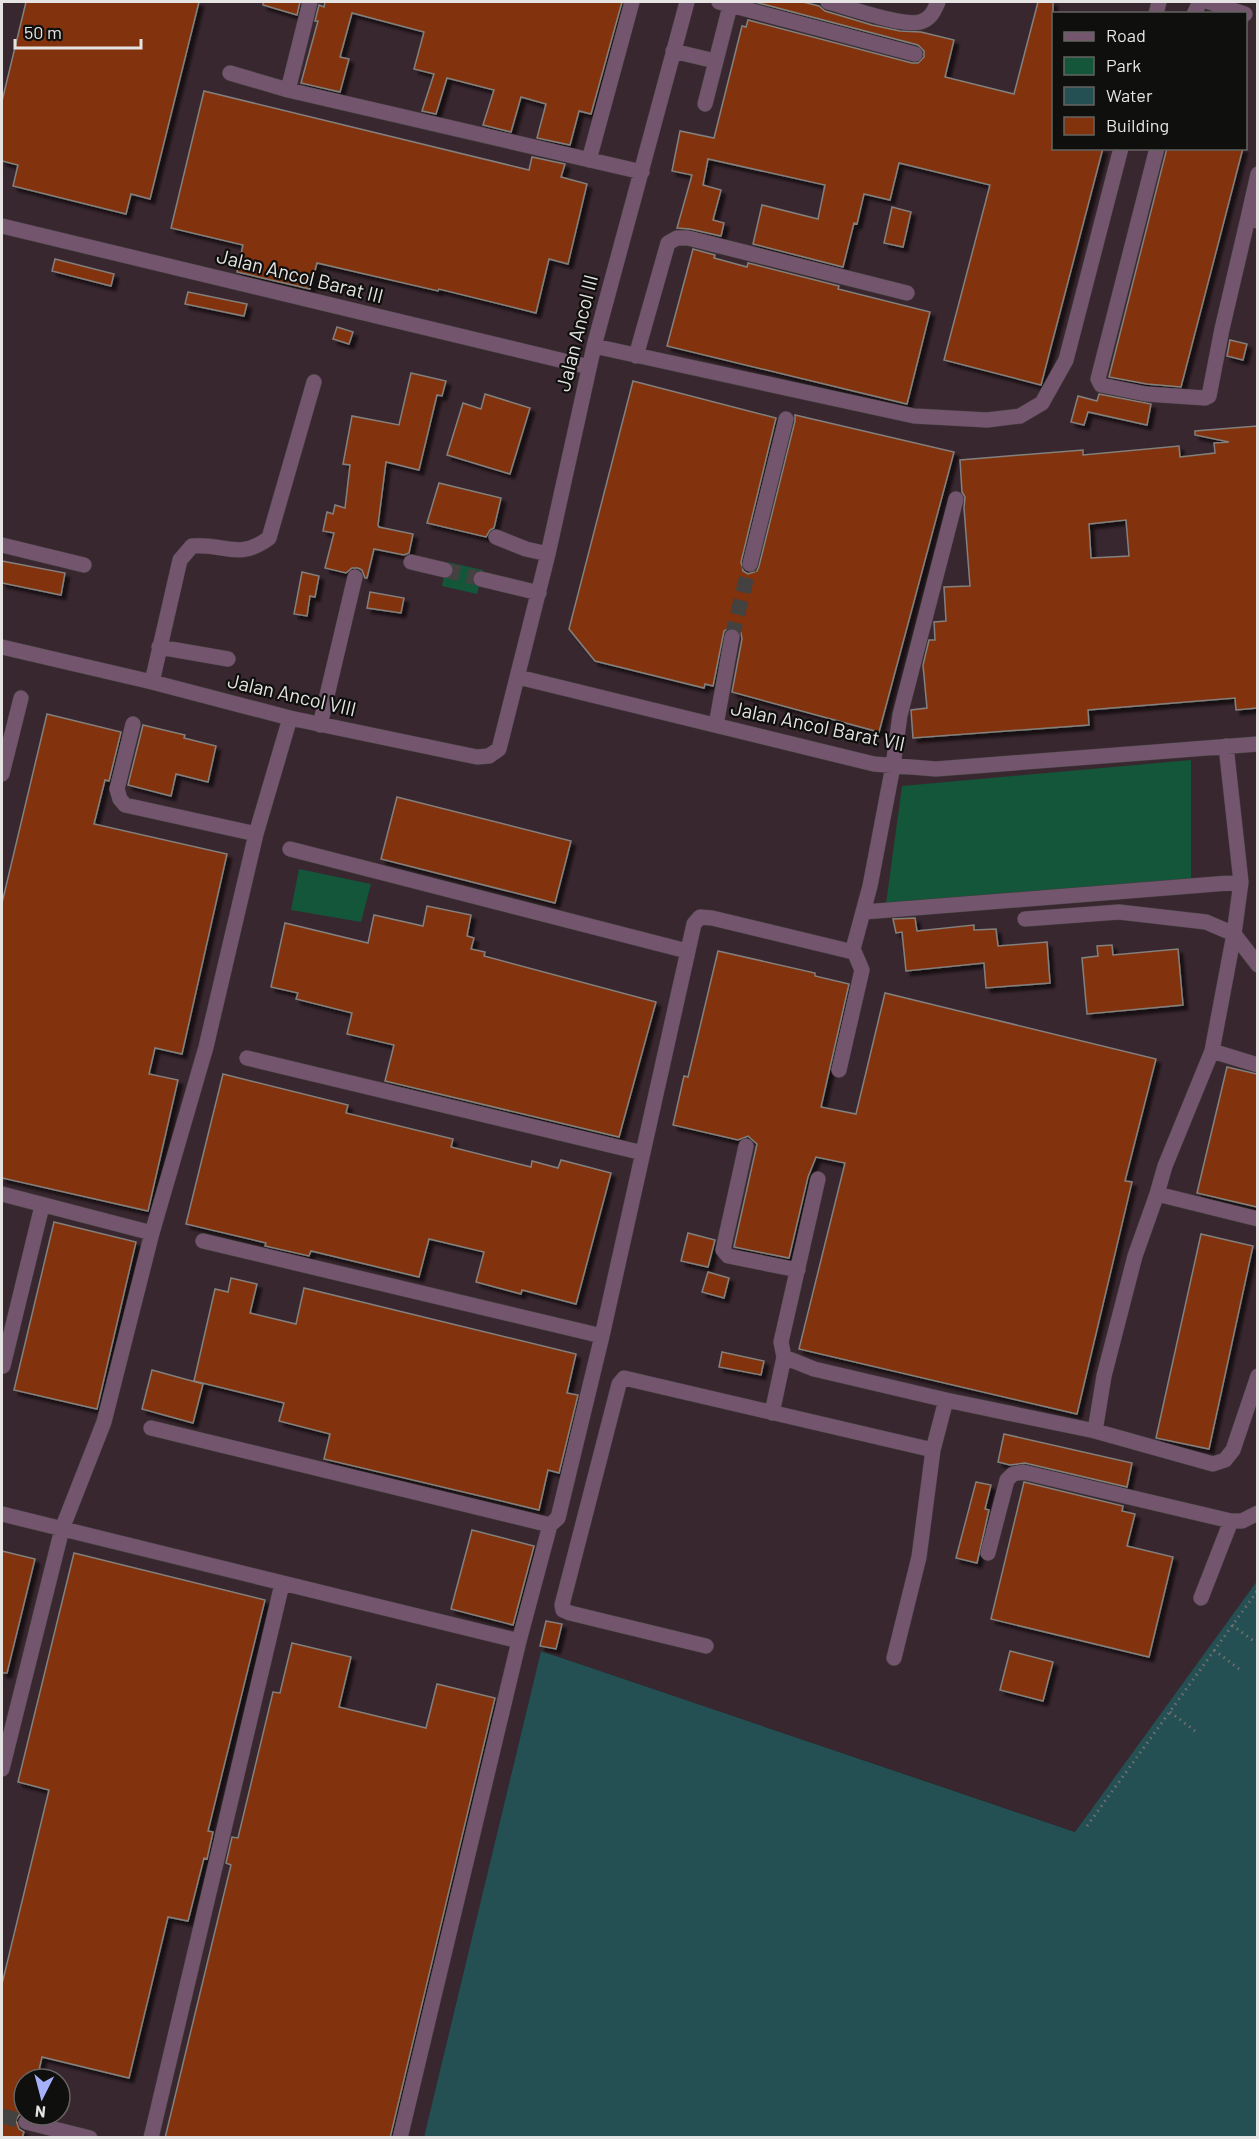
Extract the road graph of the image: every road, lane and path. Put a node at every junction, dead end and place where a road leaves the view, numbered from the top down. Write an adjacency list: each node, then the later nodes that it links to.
1 (310, 2): 13 (street)
2 (632, 2): 17 (street)
3 (687, 2): 9 (street, Jalan Ancol III)
4 (828, 2): 5 (street)
5 (938, 2)
6 (1209, 2): 8 (street)
7 (725, 4): 10 (street); 11 (street)
8 (1250, 12)
9 (673, 51): 11 (street); 18 (street, Jalan Ancol III)
10 (915, 54)
11 (716, 62): 14 (street)
12 (230, 73): 13 (street)
13 (288, 90): 17 (street)
14 (705, 104)
15 (1120, 150): 24 (street)
16 (1156, 150): 20 (street)
17 (589, 160): 18 (street)
18 (642, 172): 23 (street, Jalan Ancol III)
19 (1257, 174): 20 (street)
20 (1252, 220)
21 (2, 226): 25 (street, Jalan Ancol Barat III)
22 (907, 293): 24 (street)
23 (594, 346): 24 (street); 25 (street, Jalan Ancol III)
24 (636, 356)
25 (590, 367): 31 (street, Jalan Ancol III)
26 (314, 382): 41 (street)
27 (786, 419): 33 (street)
28 (956, 499): 52 (street)
29 (496, 537): 31 (street)
30 (2, 545): 34 (street)
31 (548, 554): 38 (street, Jalan Ancol III)
32 (411, 562): 35 (street)
33 (750, 564)
34 (84, 565)
35 (445, 570)
36 (355, 577): 48 (street)
37 (481, 579): 38 (street)
38 (539, 594): 43 (street, Jalan Ancol III)
39 (732, 637): 49 (street)
40 (2, 647): 44 (street, Jalan Ancol VIII)
41 (159, 647): 42 (street); 44 (street)
42 (228, 659)
43 (518, 677): 48 (street, Jalan Ancol VIII); 49 (street, Jalan Ancol Barat VII)
44 (152, 682): 46 (street, Jalan Ancol VIII)
45 (21, 698): 53 (street)
46 (290, 718): 48 (street, Jalan Ancol VIII); 54 (street)
47 (133, 724): 54 (street)
48 (320, 725)
49 (716, 725): 52 (street, Jalan Ancol Barat VII)
50 (1257, 744): 51 (street, Jalan Ancol Barat VII)
51 (1226, 746): 52 (street, Jalan Ancol Barat VII); 56 (street)
52 (893, 766): 57 (street)
53 (2, 774)
54 (256, 834): 74 (street)
55 (290, 849): 61 (street)
56 (1241, 882): 57 (street); 59 (street)
57 (864, 912): 60 (street)
58 (1025, 919): 59 (street)
59 (1234, 934): 62 (street); 63 (street)
60 (853, 949): 61 (street); 66 (street)
61 (687, 951): 68 (street)
62 (1257, 965)
63 (1212, 1051): 65 (street); 71 (street)
64 (247, 1058): 68 (street)
65 (1257, 1065)
66 (839, 1070)
67 (746, 1146): 76 (street)
68 (643, 1153): 77 (street)
69 (818, 1179): 76 (street)
70 (2, 1194): 72 (street)
71 (1157, 1194): 73 (street); 84 (street)
72 (42, 1206): 74 (street); 79 (street)
73 (1257, 1219)
74 (152, 1233): 90 (street)
75 (203, 1241): 77 (street)
76 (798, 1270): 78 (street)
77 (602, 1336): 89 (street)
78 (784, 1357): 81 (street); 82 (street)
79 (3, 1366)
80 (1257, 1376): 84 (street)
81 (946, 1400): 84 (street); 85 (street)
82 (772, 1413): 85 (street); 98 (street)
83 (151, 1428): 89 (street)
84 (1095, 1431)
85 (933, 1450): 100 (street)
86 (1257, 1513): 88 (street)
87 (2, 1514): 90 (street)
88 (1231, 1521): 91 (street); 94 (street)
89 (550, 1525): 96 (street)
90 (62, 1529): 92 (street); 104 (street)
91 (988, 1553)
92 (282, 1584): 96 (street); 108 (street)
93 (1257, 1591): 95 (path)
94 (1201, 1598)
95 (1232, 1625): 97 (path); 99 (path)
96 (519, 1641): 109 (street)
97 (1255, 1642)
98 (706, 1646)
99 (1214, 1650): 101 (path); 102 (path)
100 (894, 1658)
101 (1239, 1669)
102 (1170, 1711): 103 (path); 105 (path)
103 (1195, 1731)
104 (2, 1769)
105 (1087, 1826)
106 (46, 2127): 107 (street)
107 (90, 2138)
108 (151, 2138)
109 (400, 2138)

